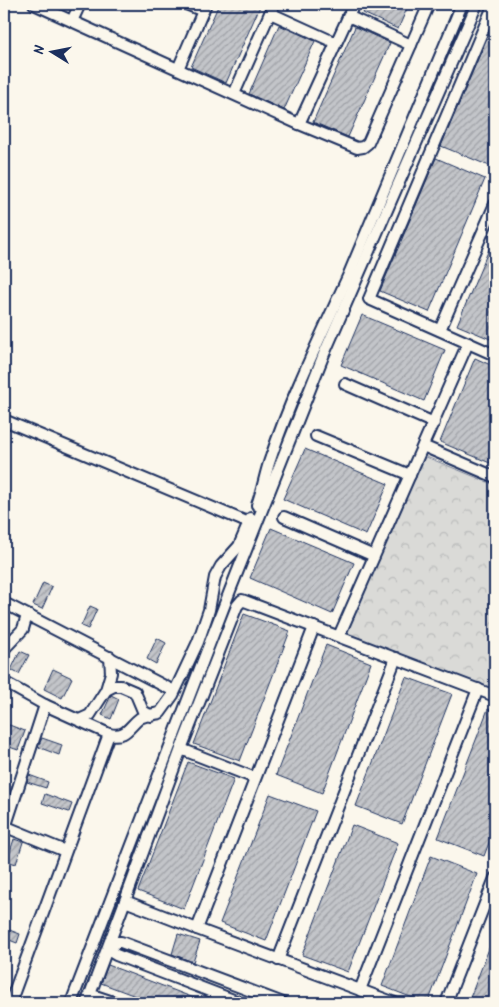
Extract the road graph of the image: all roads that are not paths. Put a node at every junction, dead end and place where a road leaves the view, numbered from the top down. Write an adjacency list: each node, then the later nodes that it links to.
1 (34, 4): 12 (street)
2 (80, 4): 12 (street)
3 (186, 4): 9 (street)
4 (354, 4): 11 (street)
5 (429, 4): 14 (street)
6 (462, 4): 30 (street)
7 (477, 4): 62 (street)
8 (494, 4): 19 (street)
9 (205, 8): 15 (street)
10 (272, 9): 13 (street); 16 (street)
11 (348, 16): 13 (street); 14 (street)
12 (72, 21): 15 (street)
13 (336, 42): 17 (street)
14 (411, 45): 17 (street)
15 (178, 69): 16 (street)
16 (234, 94): 17 (street)
17 (299, 124)
18 (495, 204): 19 (street)
19 (440, 330): 20 (street)
20 (468, 344): 21 (street); 24 (street)
21 (495, 355)
22 (346, 384): 24 (street)
23 (4, 420): 30 (street)
24 (434, 423): 26 (street)
25 (316, 436): 27 (street)
26 (423, 446): 27 (street); 28 (street)
27 (410, 475): 31 (street)
28 (495, 477)
29 (284, 517): 31 (street)
30 (250, 523): 43 (street)
31 (374, 556): 35 (street)
32 (4, 603): 33 (street)
33 (27, 616): 36 (street); 37 (street)
34 (314, 627): 35 (street); 50 (street); 51 (street)
35 (339, 636): 38 (street)
36 (4, 649)
37 (110, 657): 39 (street); 42 (street)
38 (396, 658): 41 (street); 57 (street)
39 (131, 668): 43 (street); 44 (street)
40 (4, 682): 46 (street)
41 (478, 689): 45 (street); 58 (street)
42 (106, 690): 44 (street); 48 (street)
43 (174, 691): 47 (street)
44 (134, 692): 47 (street)
45 (495, 696)
46 (45, 705): 48 (street); 52 (street)
47 (150, 716): 49 (street)
48 (79, 720): 49 (street)
49 (109, 734): 53 (street)
50 (181, 749): 51 (street); 55 (street)
51 (256, 778): 56 (street)
52 (4, 828): 53 (street)
53 (65, 851): 61 (street)
54 (495, 878): 66 (street)
55 (125, 901): 56 (street); 59 (street)
56 (197, 929): 57 (street)
57 (278, 960): 58 (street)
58 (360, 990): 65 (street)
59 (87, 1000): 63 (street)
60 (234, 1002): 64 (street)
61 (10, 1003)
62 (71, 1003)
63 (116, 1003)
64 (283, 1003)
65 (395, 1003)
66 (446, 1003)

